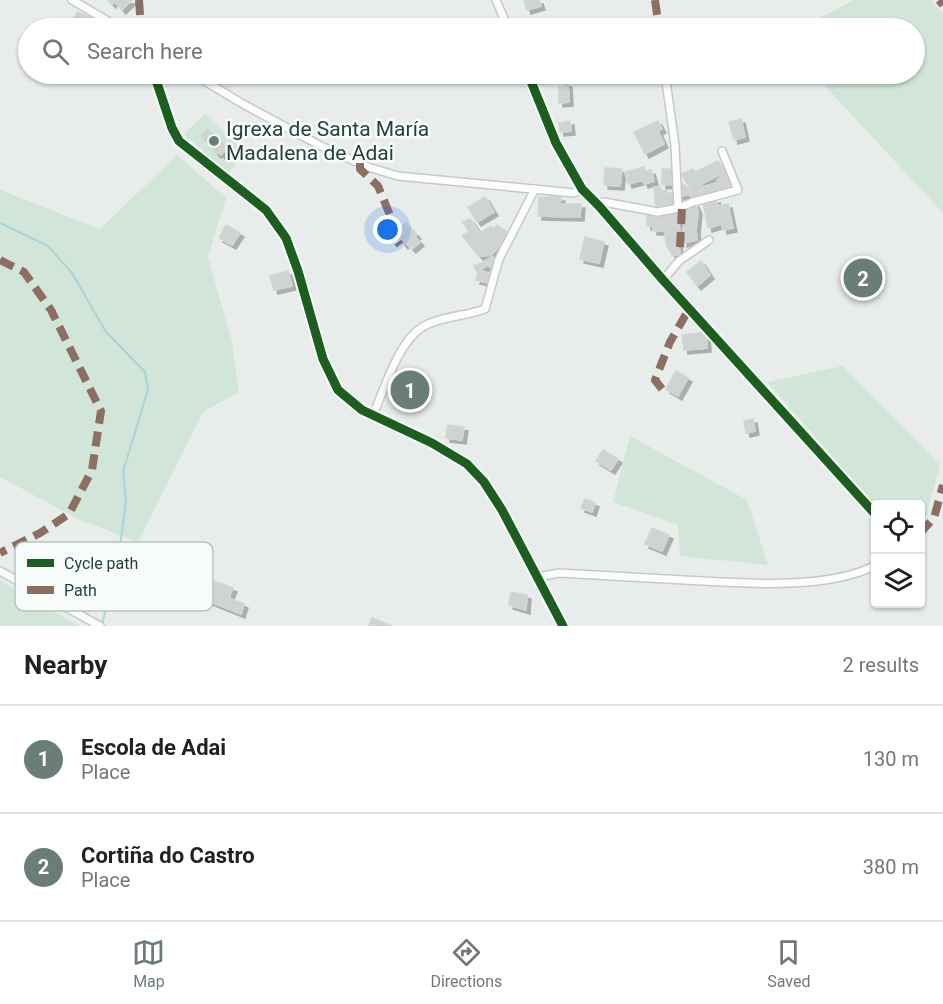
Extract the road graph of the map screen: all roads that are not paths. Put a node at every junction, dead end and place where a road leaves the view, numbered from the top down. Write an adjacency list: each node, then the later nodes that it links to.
1 (72, 0): 3 (street)
2 (496, 0): 4 (street)
3 (103, 18)
4 (504, 18)
5 (157, 84): 16 (street)
6 (210, 84): 10 (street)
7 (532, 84): 11 (street)
8 (666, 84): 13 (street)
9 (722, 150): 13 (street)
10 (536, 189): 11 (street); 16 (street)
11 (582, 189): 12 (street)
12 (599, 206): 13 (street); 15 (street)
13 (678, 208)
14 (709, 240): 15 (street)
15 (663, 280): 17 (street)
16 (373, 415): 20 (street)
17 (871, 509)
18 (871, 568): 20 (street)
19 (0, 572): 21 (street)
20 (538, 577): 24 (street)
21 (15, 580)
22 (72, 611): 23 (street)
23 (100, 626)
24 (563, 626)

